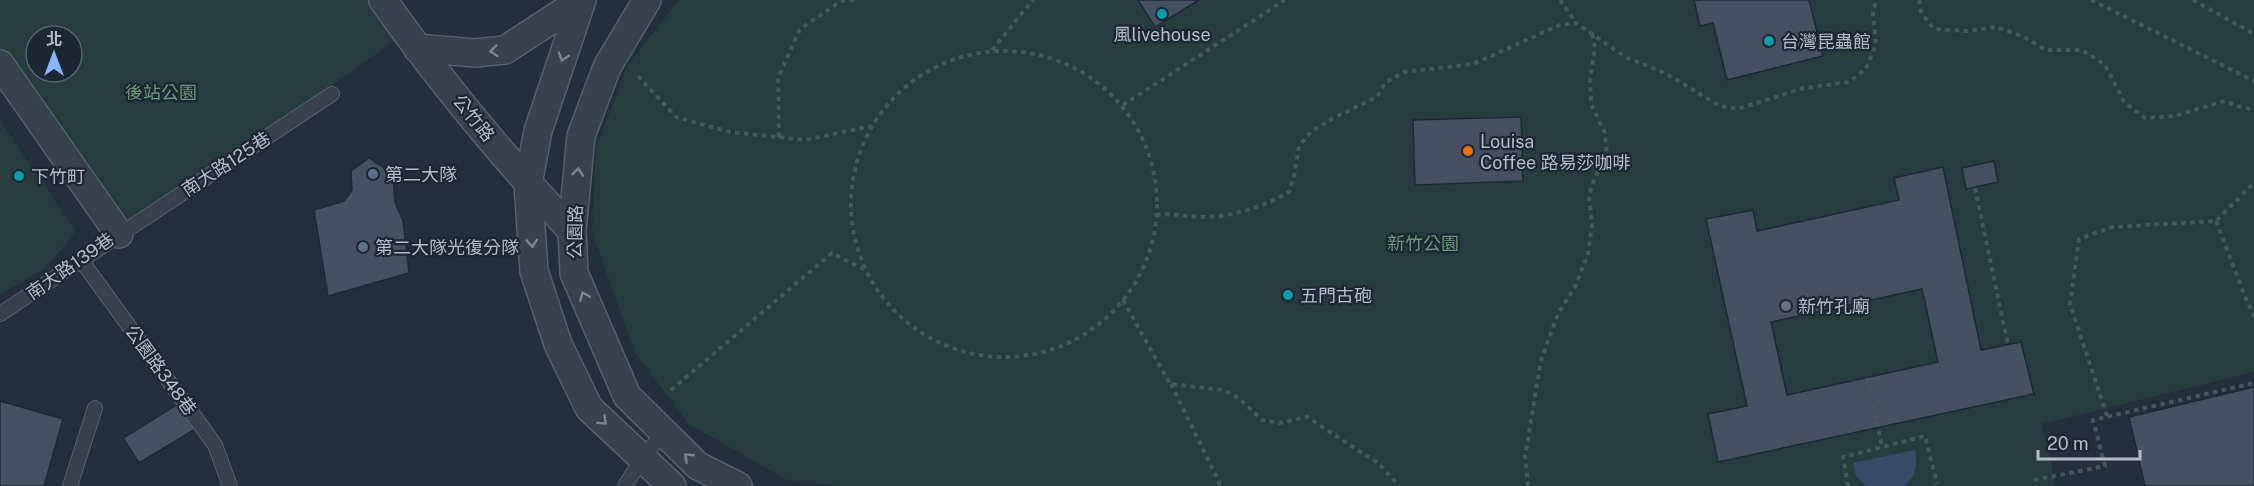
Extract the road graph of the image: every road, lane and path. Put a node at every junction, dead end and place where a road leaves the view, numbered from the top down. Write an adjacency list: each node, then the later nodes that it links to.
1 (382, 0): 15 (street, 公竹路)
2 (647, 0): 30 (street, 公園路, one-way to 2)
3 (858, 0): 24 (path)
4 (1033, 0): 16 (path)
5 (1285, 0): 21 (path)
6 (1560, 0): 12 (path)
7 (1876, 0): 13 (path)
8 (1919, 0): 22 (path)
9 (2091, 0): 19 (path)
10 (2193, 0): 14 (path)
11 (581, 1): 15 (street, one-way to 15); 26 (street, one-way to 26)
12 (1576, 23): 13 (path); 28 (path)
13 (1592, 33): 56 (path)
14 (2254, 34)
15 (417, 48): 26 (street, 公竹路)
16 (992, 51): 21 (path); 23 (path)
17 (0, 64): 31 (street, 南大路139巷)
18 (637, 76): 24 (path)
19 (2254, 81)
20 (332, 94): 31 (lane, 南大路125巷)
21 (1123, 105): 28 (path)
22 (2254, 109)
23 (872, 126): 24 (path); 33 (path)
24 (779, 137)
25 (2254, 183): 29 (path)
26 (528, 184): 30 (street, 公竹路); 46 (street, one-way to 46)
27 (1975, 188): 37 (path)
28 (1156, 215): 34 (path)
29 (2216, 221): 36 (path); 43 (path)
30 (572, 231): 44 (street, 公園路, one-way to 30)
31 (119, 234): 32 (lane, 南大路139巷)
32 (81, 260): 35 (lane, 南大路139巷); 50 (lane, 公園路348巷)
33 (865, 270): 34 (path); 41 (path)
34 (1123, 300): 40 (path)
35 (0, 314)
36 (2254, 316)
37 (2008, 345)
38 (1867, 378): 45 (path)
39 (2254, 383): 43 (path)
40 (1170, 384): 54 (path); 55 (path)
41 (671, 390)
42 (95, 408): 49 (lane)
43 (2107, 416): 47 (path)
44 (663, 433): 46 (lane); 53 (street, 公園路, one-way to 44)
45 (1882, 446): 48 (path); 57 (path)
46 (642, 459): 51 (lane); 52 (street)
47 (2034, 480)
48 (1937, 484)
49 (70, 486)
50 (230, 486)
51 (625, 486)
52 (672, 486)
53 (738, 486)
54 (1220, 486)
55 (1399, 486)
56 (1528, 486)
57 (1848, 486)

